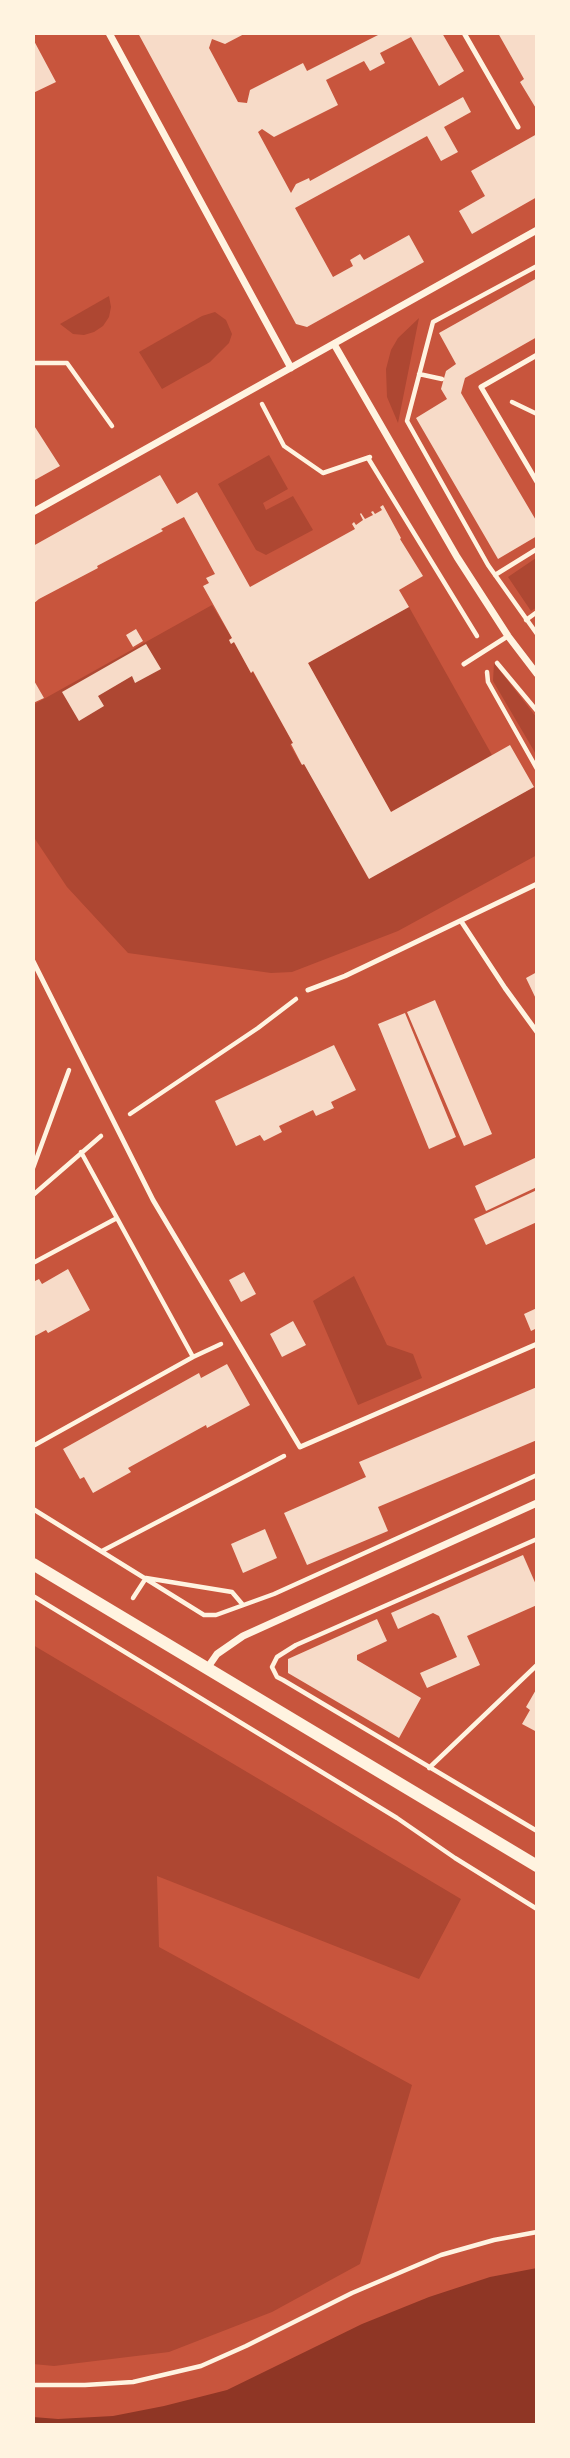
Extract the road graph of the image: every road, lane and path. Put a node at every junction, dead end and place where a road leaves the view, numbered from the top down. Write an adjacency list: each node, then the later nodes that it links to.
1 (109, 33): 9 (street)
2 (464, 33): 3 (lane)
3 (518, 127)
4 (537, 230): 6 (street)
5 (537, 266): 10 (path)
6 (334, 344): 9 (street); 15 (street)
7 (537, 355): 17 (lane)
8 (33, 363): 13 (path)
9 (291, 368): 18 (street)
10 (419, 374): 11 (path); 14 (path)
11 (442, 379)
12 (262, 404): 16 (path)
13 (112, 426)
14 (413, 432): 15 (path); 20 (path)
15 (392, 445): 16 (path); 24 (street)
16 (368, 457): 25 (path)
17 (537, 482)
18 (33, 512)
19 (537, 549): 20 (path)
20 (495, 575): 22 (path)
21 (537, 612): 22 (path)
22 (526, 620): 23 (path)
23 (537, 634)
24 (508, 636): 25 (lane); 27 (street)
25 (486, 650): 26 (lane); 28 (path); 29 (path)
26 (464, 664)
27 (537, 674)
28 (537, 711)
29 (537, 769)
30 (537, 884): 31 (lane)
31 (461, 921): 33 (lane); 34 (lane)
32 (33, 961): 35 (lane)
33 (308, 990): 36 (path)
34 (537, 1032)
35 (80, 1056): 36 (lane); 38 (path)
36 (115, 1124): 37 (path); 42 (lane)
37 (81, 1152): 39 (path); 40 (path)
38 (33, 1168)
39 (33, 1195)
40 (117, 1218): 41 (path); 44 (path)
41 (33, 1263)
42 (234, 1337): 44 (path); 46 (lane)
43 (537, 1345): 46 (lane)
44 (193, 1357): 45 (path)
45 (33, 1446)
46 (300, 1447): 51 (path)
47 (537, 1475): 55 (path)
48 (537, 1503): 57 (street)
49 (33, 1509): 51 (path)
50 (537, 1539): 58 (path)
51 (102, 1551): 53 (path)
52 (33, 1564): 57 (street)
53 (146, 1577): 55 (path); 55 (path)
54 (33, 1595): 61 (path)
55 (243, 1605)
56 (537, 1665): 58 (path)
57 (208, 1667): 60 (street)
58 (429, 1768): 59 (path)
59 (537, 1831)
60 (537, 1867)
61 (537, 1909)
62 (537, 2232): 63 (path)
63 (33, 2385)

